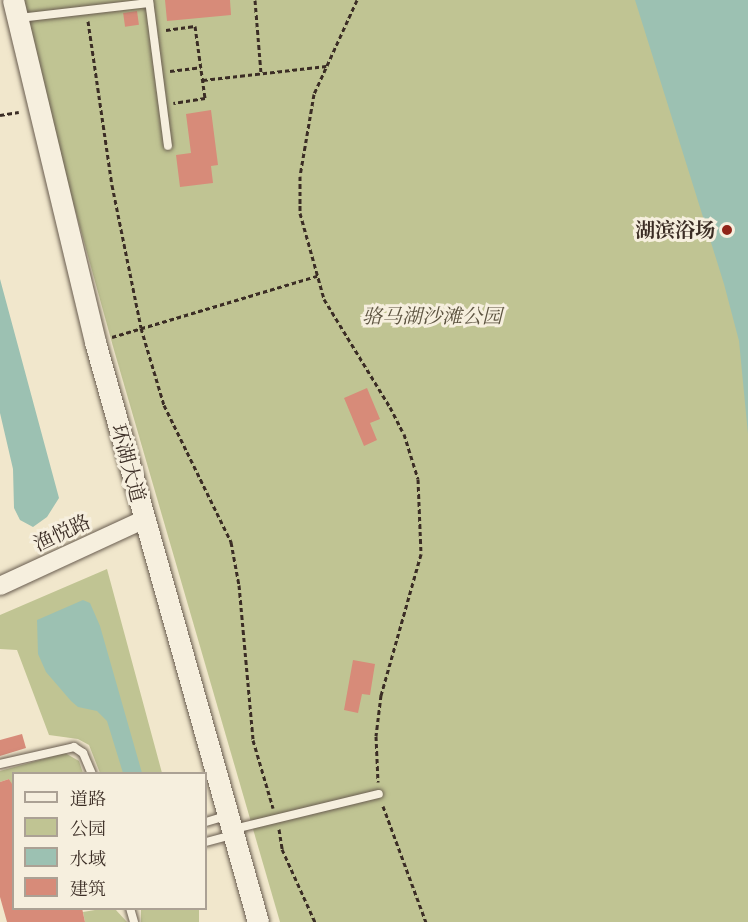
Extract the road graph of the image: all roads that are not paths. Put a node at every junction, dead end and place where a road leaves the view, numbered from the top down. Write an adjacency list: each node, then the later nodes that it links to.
1 (149, 1): 2 (lane); 3 (lane)
2 (15, 9): 4 (main road, 环湖大道)
3 (168, 146)
4 (143, 520): 5 (street, 渔悦路); 10 (main road, 环湖大道)
5 (0, 586)
6 (0, 764): 7 (lane)
7 (91, 772)
8 (379, 794): 10 (lane)
9 (207, 822): 10 (lane)
10 (231, 827): 11 (lane); 12 (main road, 环湖大道)
11 (207, 841)
12 (258, 922)

